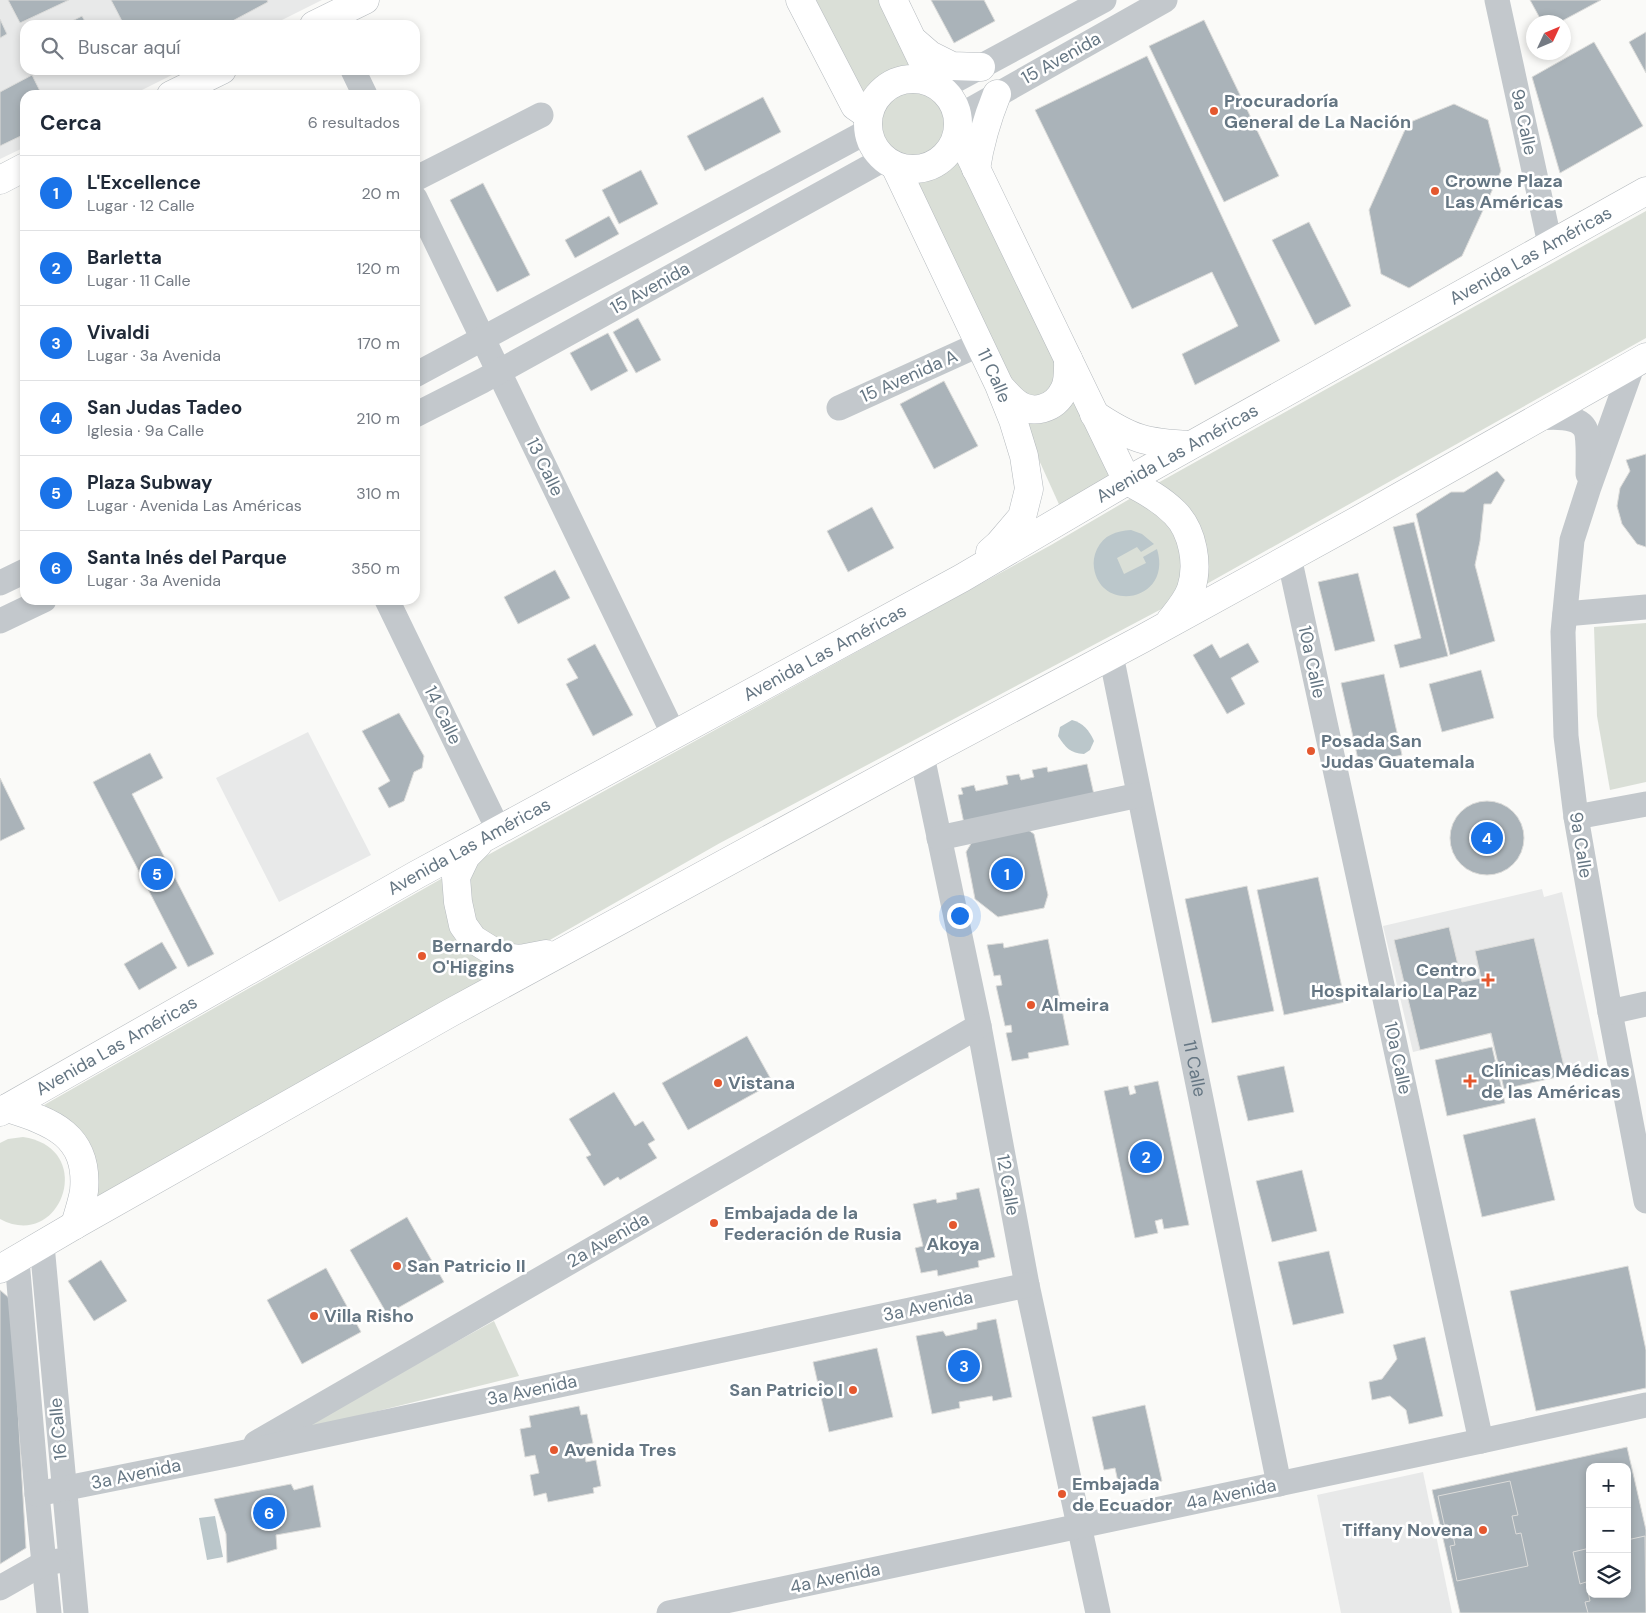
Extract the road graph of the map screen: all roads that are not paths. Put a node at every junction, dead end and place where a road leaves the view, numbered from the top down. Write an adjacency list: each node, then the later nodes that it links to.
1 (365, 0): 7 (main road)
2 (800, 0): 17 (main road)
3 (893, 0): 8 (main road)
4 (1104, 0): 9 (street, 15 Avenida)
5 (1498, 0): 26 (street, 9a Calle)
6 (1158, 2): 15 (street, 15 Avenida)
7 (329, 20)
8 (912, 39): 9 (main road); 12 (main road)
9 (981, 68): 12 (street, 15 Avenida)
10 (212, 75): 13 (main road)
11 (355, 75): 14 (street)
12 (937, 86): 17 (main road); 18 (main road)
13 (181, 90)
14 (363, 90)
15 (997, 94): 18 (street, 15 Avenida); 20 (main road)
16 (541, 116): 22 (street)
17 (868, 123): 19 (main road); 27 (street, 15 Avenida)
18 (958, 124): 19 (main road); 20 (main road)
19 (889, 162): 28 (main road, 11 Calle); 32 (street, 15 Avenida)
20 (976, 169): 29 (main road)
21 (20, 170): 23 (main road)
22 (420, 176)
23 (0, 180)
24 (1646, 191): 26 (main road, Avenida Las Américas)
25 (420, 208): 27 (street, 13 Calle)
26 (1550, 244): 38 (main road, Avenida Las Américas)
27 (483, 338): 31 (street, 15 Avenida); 32 (street, 13 Calle)
28 (980, 344): 33 (main road, 11 Calle); 34 (street, 15 Avenida A)
29 (1068, 359): 33 (main road); 36 (main road)
30 (1640, 360): 37 (main road); 40 (street, 9a Calle)
31 (420, 372)
32 (499, 372): 35 (street, 15 Avenida); 52 (street, 13 Calle)
33 (999, 385): 43 (main road, 11 Calle)
34 (839, 408)
35 (420, 412)
36 (1094, 414): 38 (main road); 39 (main road)
37 (1538, 418): 40 (street, 9a Calle); 41 (main road)
38 (1190, 445): 39 (main road, Avenida Las Américas)
39 (1127, 481): 43 (main road, Avenida Las Américas); 50 (main road)
40 (1589, 487): 48 (street, 9a Calle)
41 (1289, 558): 50 (main road); 70 (street, 10a Calle)
42 (20, 573): 44 (street)
43 (962, 578): 52 (main road, Avenida Las Américas)
44 (0, 583)
45 (34, 605): 49 (street)
46 (389, 605): 57 (street, 14 Calle)
47 (1646, 606): 48 (street)
48 (1565, 614): 56 (street, 9a Calle)
49 (0, 621)
50 (1166, 626): 51 (main road)
51 (1110, 655): 53 (main road); 54 (street, 11 Calle)
52 (674, 735): 57 (main road, Avenida Las Américas)
53 (922, 756): 58 (street, 12 Calle); 59 (main road)
54 (1139, 795): 58 (street); 72 (street, 11 Calle)
55 (1646, 804): 56 (street)
56 (1576, 817): 61 (street, 9a Calle)
57 (491, 833): 59 (main road); 63 (main road, Avenida Las Américas)
58 (939, 838): 62 (street, 12 Calle)
59 (562, 951): 65 (main road)
60 (1646, 1004): 61 (street)
61 (1610, 1012): 64 (street, 9a Calle)
62 (979, 1026): 68 (street, 12 Calle); 71 (street, 2a Avenida)
63 (4, 1110): 65 (main road)
64 (1646, 1201)
65 (75, 1225): 66 (main road)
66 (42, 1245): 67 (main road); 73 (street, 16 Calle)
67 (6, 1258): 74 (street, 16 Calle)
68 (1027, 1285): 71 (street, 3a Avenida); 75 (street, 12 Calle)
69 (1646, 1405): 70 (street, 4a Avenida)
70 (1481, 1442): 72 (street, 4a Avenida)
71 (236, 1454): 73 (street, 3a Avenida)
72 (1279, 1484): 75 (street, 4a Avenida)
73 (64, 1489): 74 (street, 3a Avenida); 76 (street, 16 Calle)
74 (37, 1494): 77 (street, 16 Calle)
75 (1078, 1527): 81 (street, 4a Avenida); 82 (street, 12 Calle)
76 (70, 1559): 77 (street); 80 (street, 16 Calle)
77 (44, 1563): 78 (street); 79 (street, 16 Calle)
78 (0, 1588)
79 (50, 1613)
80 (76, 1613)
81 (670, 1613)
82 (1098, 1613)

